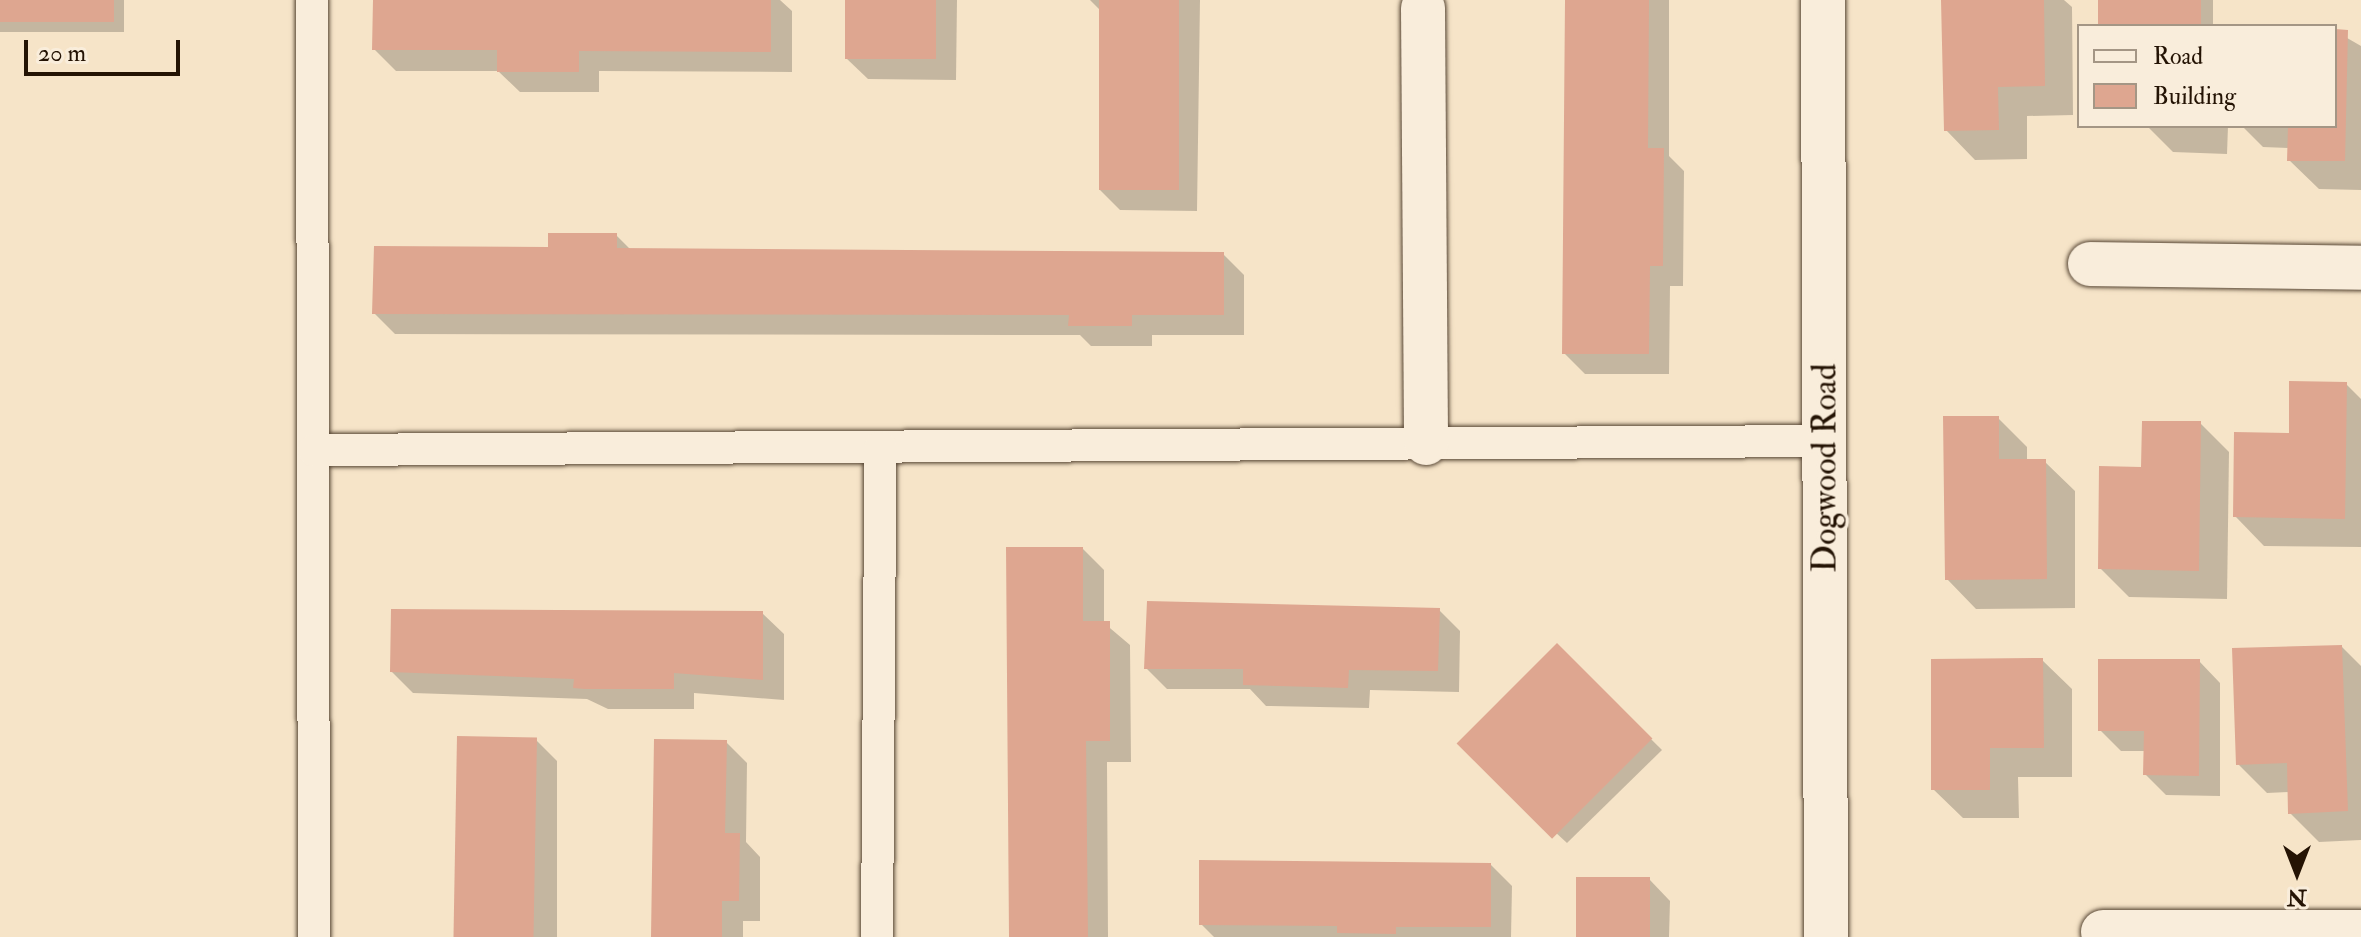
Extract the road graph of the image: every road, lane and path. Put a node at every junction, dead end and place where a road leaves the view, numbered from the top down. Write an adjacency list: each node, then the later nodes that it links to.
1 (312, 0): 9 (lane)
2 (1823, 0): 6 (street, Dogwood Road)
3 (1423, 8): 7 (street)
4 (2090, 264): 5 (street)
5 (2361, 268)
6 (1825, 441): 7 (lane); 14 (street, Dogwood Road)
7 (1426, 443): 8 (lane)
8 (880, 447): 9 (lane); 13 (lane)
9 (314, 450): 12 (lane)
10 (2103, 932): 11 (street)
11 (2361, 932)
12 (314, 937)
13 (877, 937)
14 (1826, 937)

